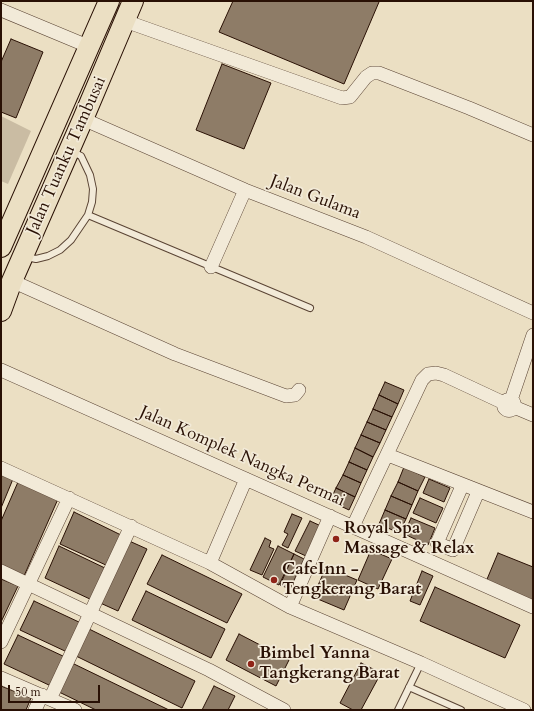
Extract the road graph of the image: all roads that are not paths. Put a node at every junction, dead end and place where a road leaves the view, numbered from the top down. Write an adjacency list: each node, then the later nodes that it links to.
1 (109, 1): 5 (main road, Jalan Tuanku Tambusai)
2 (133, 1): 4 (main road, Jalan Tuanku Tambusai)
3 (1, 10): 5 (street)
4 (125, 21): 6 (main road, Jalan Tuanku Tambusai); 8 (street)
5 (90, 47): 6 (main road); 12 (main road, Jalan Tuanku Tambusai)
6 (112, 53): 7 (main road, Jalan Tuanku Tambusai)
7 (84, 119): 9 (main road, Jalan Tuanku Tambusai); 10 (street, Jalan Gulama)
8 (533, 135)
9 (70, 150): 11 (lane); 13 (main road, Jalan Tuanku Tambusai)
10 (245, 190): 14 (street); 18 (street, Jalan Gulama)
11 (88, 215): 13 (lane); 14 (lane)
12 (1, 247)
13 (23, 257): 15 (main road, Jalan Tuanku Tambusai)
14 (211, 267): 16 (lane)
15 (12, 281): 17 (main road, Jalan Tuanku Tambusai); 21 (street)
16 (310, 308)
17 (1, 311)
18 (533, 312)
19 (533, 335): 22 (street)
20 (1, 370): 26 (street, Jalan Komplek Nangka Permai)
21 (299, 390)
22 (509, 404): 23 (street); 24 (street)
23 (533, 415)
24 (388, 455): 27 (street); 32 (street)
25 (1, 468): 29 (street)
26 (246, 479): 31 (street, Jalan Komplek Nangka Permai); 34 (street)
27 (462, 486): 28 (street); 28 (street)
28 (478, 492): 30 (street)
29 (69, 498): 33 (street); 36 (street)
30 (533, 512)
31 (330, 516): 37 (street); 38 (street, Jalan Komplek Nangka Permai)
32 (356, 520)
33 (131, 526): 34 (street); 39 (street)
34 (210, 563): 37 (street)
35 (1, 571): 36 (street)
36 (30, 584): 39 (street); 40 (street)
37 (290, 607): 41 (street)
38 (533, 608)
39 (90, 613): 44 (street); 47 (street)
40 (1, 642)
41 (419, 666): 43 (lane); 50 (street)
42 (1, 678): 44 (street)
43 (409, 687): 48 (lane); 49 (lane)
44 (46, 697): 45 (street); 46 (street)
45 (35, 710)
46 (75, 710)
47 (284, 710)
48 (398, 710)
49 (461, 710)
50 (524, 710)

